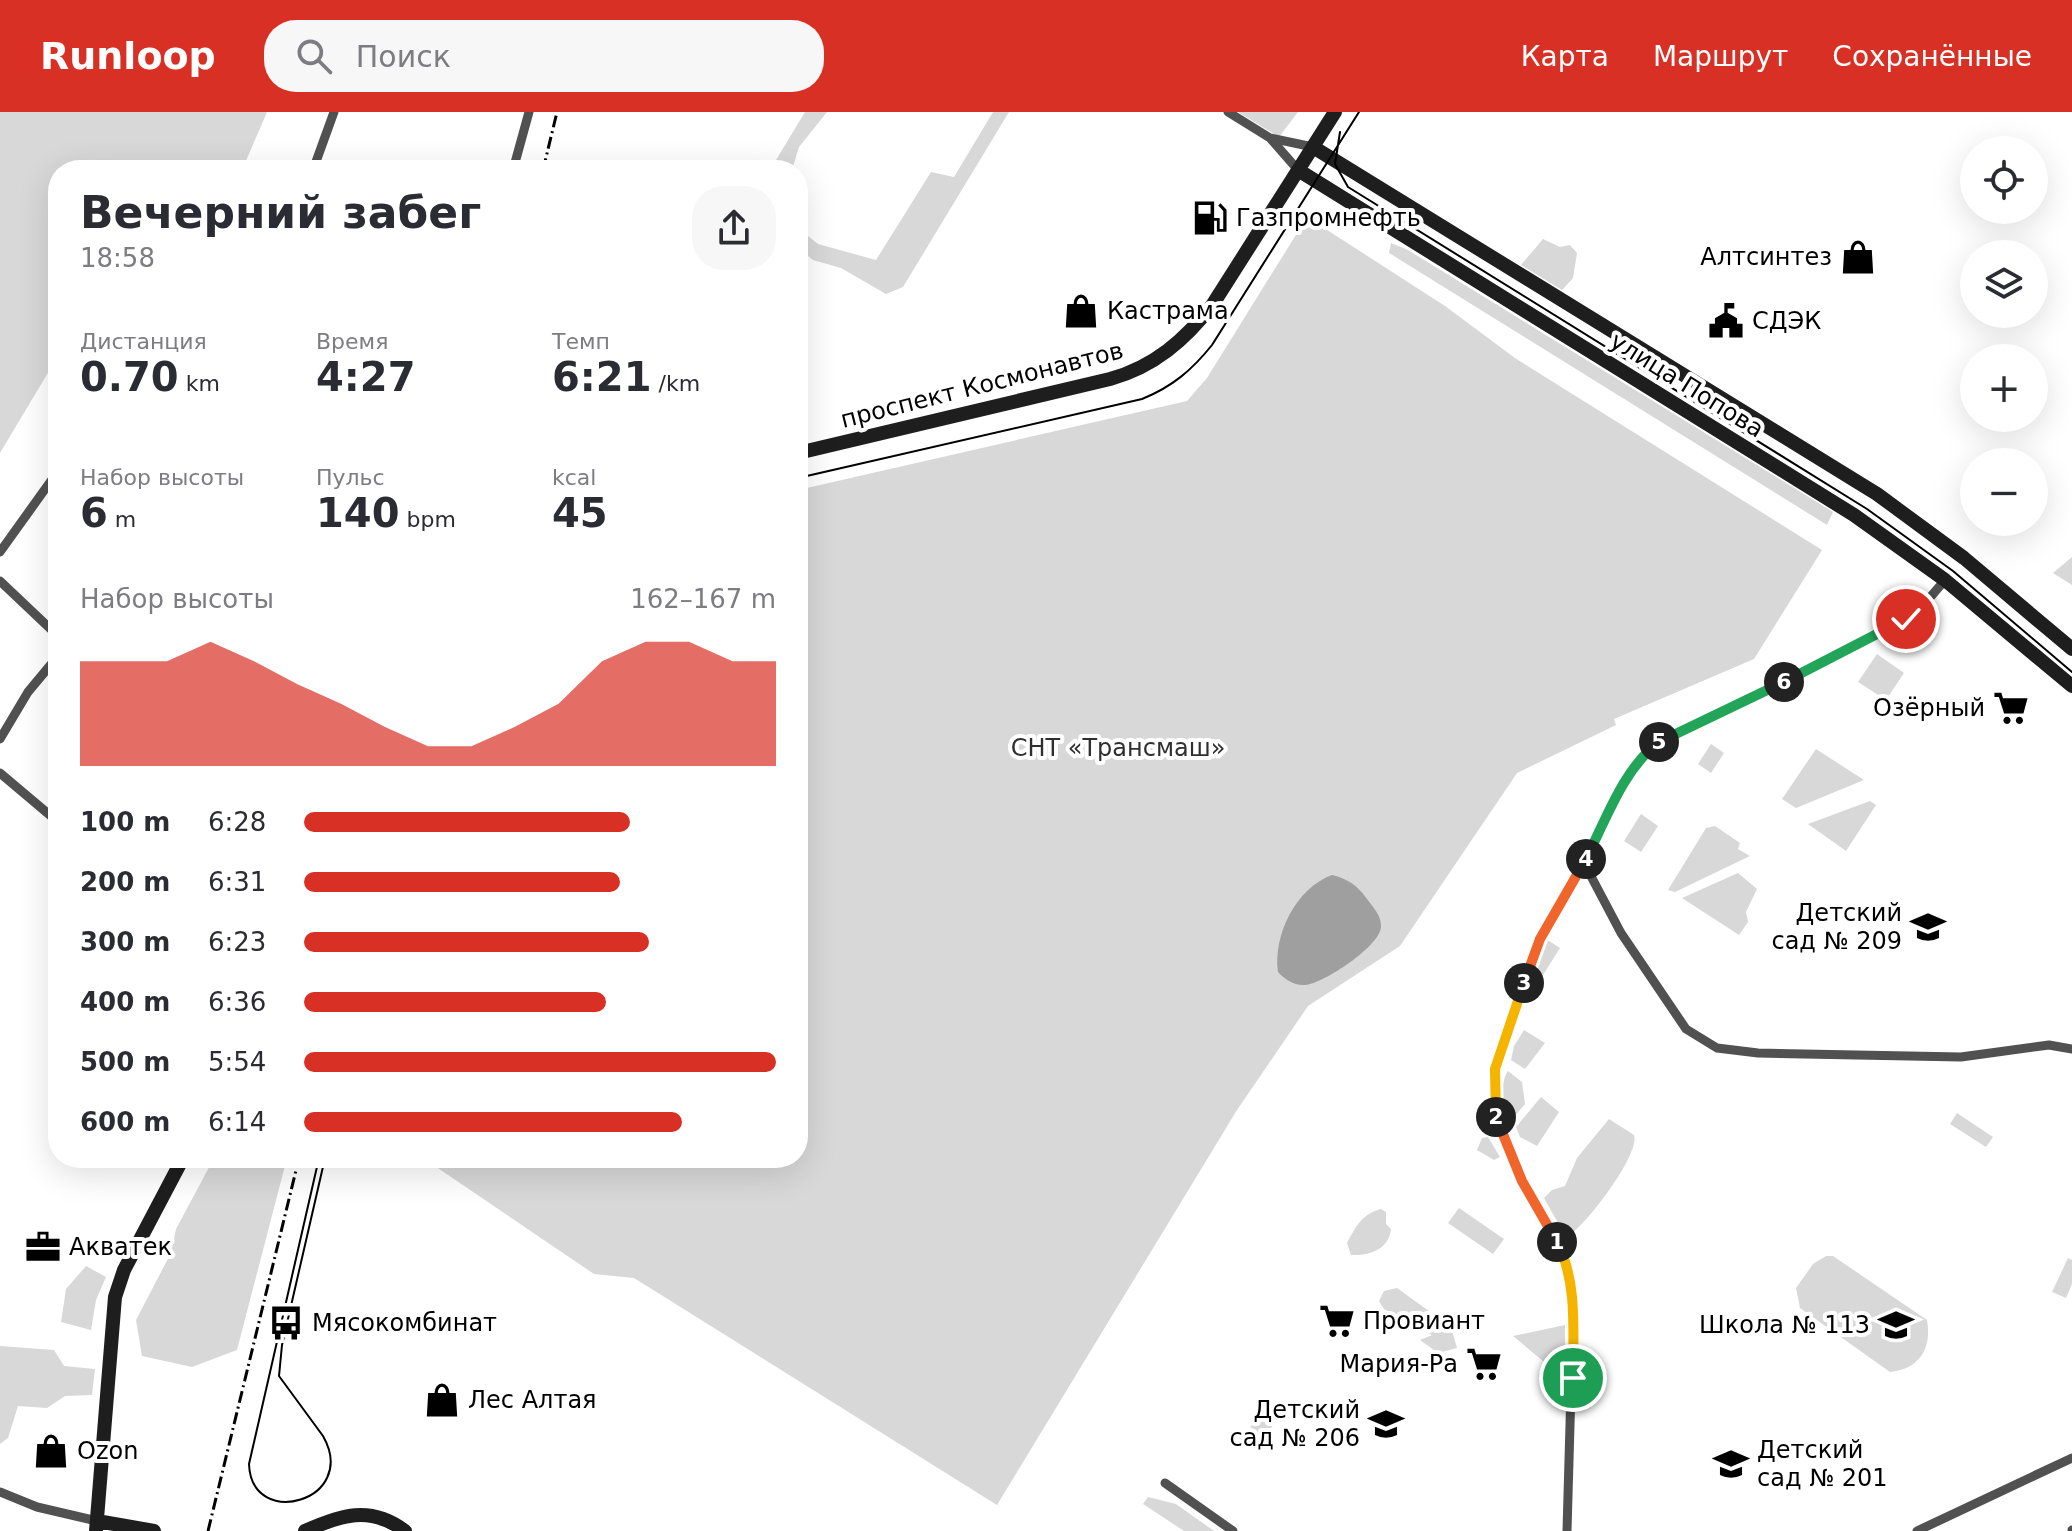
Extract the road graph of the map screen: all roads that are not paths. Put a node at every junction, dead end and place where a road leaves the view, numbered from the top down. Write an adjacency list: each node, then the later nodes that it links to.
1 (334, 112): 7 (street)
2 (529, 112): 8 (street)
3 (1228, 112): 5 (street, улица Попова)
4 (1335, 112): 6 (main road, проспект Космонавтов)
5 (1270, 138): 6 (street, улица Попова); 9 (street, улица Попова)
6 (1313, 147): 9 (main road, проспект Космонавтов); 10 (main road, улица Попова)
7 (317, 160)
8 (516, 160)
9 (1298, 170): 11 (main road, улица Попова); 12 (main road, проспект Космонавтов)
10 (1570, 305): 11 (main road); 18 (main road, улица Попова)
11 (1555, 329): 15 (main road, улица Попова)
12 (808, 451)
13 (48, 485): 14 (street)
14 (0, 552)
15 (1945, 580): 20 (main road, улица Попова); 24 (street)
16 (0, 581): 17 (street)
17 (48, 627)
18 (2072, 649)
19 (48, 668): 21 (street)
20 (2072, 686)
21 (0, 739)
22 (0, 773): 23 (street)
23 (48, 814)
24 (1584, 863): 25 (street); 35 (street)
25 (2072, 1049)
26 (178, 1168): 30 (main road)
27 (2072, 1458): 36 (street)
28 (1165, 1483): 34 (street)
29 (0, 1492): 30 (street)
30 (97, 1526): 31 (main road)
31 (154, 1531)
32 (305, 1531): 33 (main road)
33 (405, 1531)
34 (1233, 1531)
35 (1567, 1531)
36 (1917, 1531)

